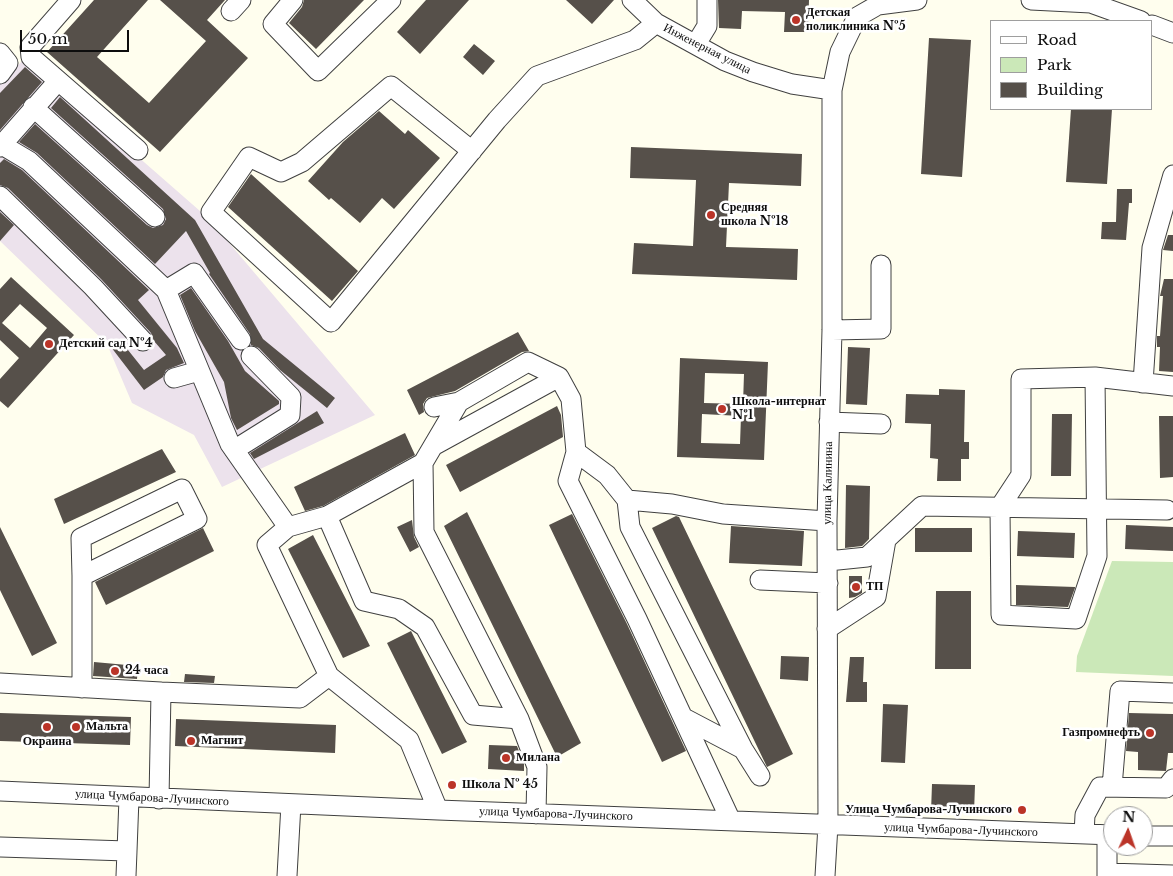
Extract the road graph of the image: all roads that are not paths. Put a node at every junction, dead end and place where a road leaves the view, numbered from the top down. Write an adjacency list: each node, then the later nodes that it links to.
1 (71, 0): 17 (street)
2 (293, 0): 8 (street)
3 (632, 0): 11 (street, Инженерная улица)
4 (707, 0): 14 (street)
5 (917, 0): 9 (street)
6 (1031, 0): 7 (street)
7 (1091, 2): 10 (street)
8 (382, 3)
9 (856, 8): 18 (street)
10 (1138, 20)
11 (656, 23): 14 (street, Инженерная улица); 22 (street)
12 (1153, 25): 13 (street)
13 (1173, 33)
14 (696, 44): 18 (street, Инженерная улица)
15 (0, 53): 16 (street)
16 (0, 74)
17 (58, 81): 19 (street); 21 (street)
18 (832, 90): 28 (street, улица Калинина)
19 (33, 107): 20 (street); 25 (street)
20 (1, 146): 27 (street)
21 (138, 150)
22 (472, 151): 22 (street)
23 (1173, 176): 36 (street)
24 (0, 196): 29 (street)
25 (154, 217)
26 (881, 265): 28 (street)
27 (166, 290): 30 (street); 32 (street)
28 (832, 330): 40 (street, улица Калинина)
29 (144, 340)
30 (240, 340)
31 (251, 356): 43 (street)
32 (199, 372): 34 (street); 43 (street)
33 (559, 377): 38 (street); 42 (street); 44 (street)
34 (174, 378)
35 (1095, 378): 36 (street); 47 (street); 48 (street)
36 (1143, 383): 37 (street)
37 (1173, 386)
38 (459, 402): 39 (street); 42 (street)
39 (434, 407)
40 (829, 422): 41 (street); 51 (street, улица Калинина)
41 (881, 424)
42 (433, 446): 45 (street)
43 (234, 450): 52 (street)
44 (576, 452): 46 (street); 64 (street)
45 (423, 463): 50 (street); 65 (street)
46 (628, 500): 51 (street); 66 (street)
47 (1000, 508): 48 (street); 48 (street); 53 (street)
48 (1096, 508): 49 (street)
49 (1167, 510)
50 (327, 516): 52 (street); 65 (street)
51 (827, 521): 54 (street, улица Калинина)
52 (288, 527): 59 (street)
53 (886, 540): 54 (street); 58 (street)
54 (828, 561): 57 (street, улица Калинина)
55 (82, 576): 55 (street); 61 (street)
56 (760, 580): 57 (street)
57 (828, 583): 58 (street, улица Калинина)
58 (828, 629): 77 (street, улица Калинина)
59 (329, 676): 62 (street); 74 (street)
60 (0, 683): 61 (street)
61 (82, 688): 62 (street)
62 (161, 692): 72 (street)
63 (1173, 693): 69 (street)
64 (684, 718): 66 (street); 76 (street)
65 (519, 719): 75 (street)
66 (743, 749): 67 (street)
67 (760, 776)
68 (1173, 779): 69 (street)
69 (1112, 787): 78 (street)
70 (0, 791): 71 (street, улица Чумбарова-Лучинского)
71 (129, 798): 72 (street, улица Чумбарова-Лучинского); 83 (street)
72 (159, 799): 73 (street, улица Чумбарова-Лучинского)
73 (291, 804): 74 (street, улица Чумбарова-Лучинского); 88 (street)
74 (438, 810): 75 (street, улица Чумбарова-Лучинского)
75 (536, 814): 76 (street, улица Чумбарова-Лучинского)
76 (731, 821): 77 (street, улица Чумбарова-Лучинского)
77 (828, 825): 78 (street, улица Чумбарова-Лучинского); 89 (street, улица Калинина)
78 (1084, 834): 79 (street, улица Чумбарова-Лучинского)
79 (1103, 835)
80 (1153, 836): 81 (street)
81 (1173, 836)
82 (0, 847): 83 (street)
83 (127, 851): 87 (street)
84 (1108, 856): 85 (street)
85 (1107, 874): 86 (street)
86 (1173, 875)
87 (126, 876)
88 (288, 876)
89 (825, 876)

